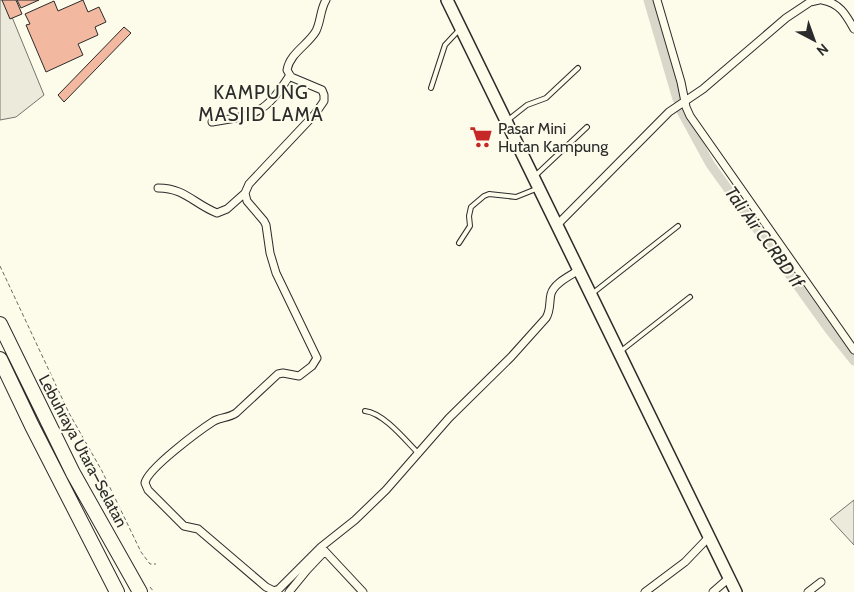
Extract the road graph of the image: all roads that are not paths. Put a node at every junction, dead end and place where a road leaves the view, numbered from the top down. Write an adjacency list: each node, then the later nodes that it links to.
1 (326, 0): 8 (street)
2 (447, 0): 5 (main road)
3 (657, 0): 10 (street)
4 (821, 0): 6 (street); 10 (street)
5 (461, 29): 9 (lane); 12 (main road)
6 (854, 29)
7 (578, 68): 12 (lane)
8 (290, 75): 11 (street); 16 (street)
9 (431, 88)
10 (685, 101): 17 (street); 24 (street)
11 (212, 122)
12 (506, 122): 14 (main road)
13 (587, 127): 14 (lane)
14 (536, 183): 17 (main road); 19 (lane)
15 (158, 188): 16 (street)
16 (245, 194): 30 (street)
17 (557, 225): 20 (main road)
18 (678, 226): 21 (lane)
19 (459, 243)
20 (579, 270): 21 (main road); 28 (street)
21 (591, 295): 25 (main road)
22 (690, 297): 25 (lane)
23 (0, 324): 34 (highway, Lebuhraya Utara–Selatan)
24 (854, 350)
25 (619, 353): 29 (main road)
26 (0, 359): 33 (highway, Lebuhraya Utara–Selatan)
27 (365, 412): 28 (lane)
28 (419, 454): 30 (street)
29 (709, 537): 31 (main road); 37 (street)
30 (323, 550): 35 (street); 36 (street)
31 (729, 578): 38 (street); 39 (main road)
32 (821, 582): 40 (street)
33 (117, 592)
34 (140, 592)
35 (289, 592)
36 (362, 592)
37 (645, 592)
38 (712, 592)
39 (736, 592)
40 (808, 592)

